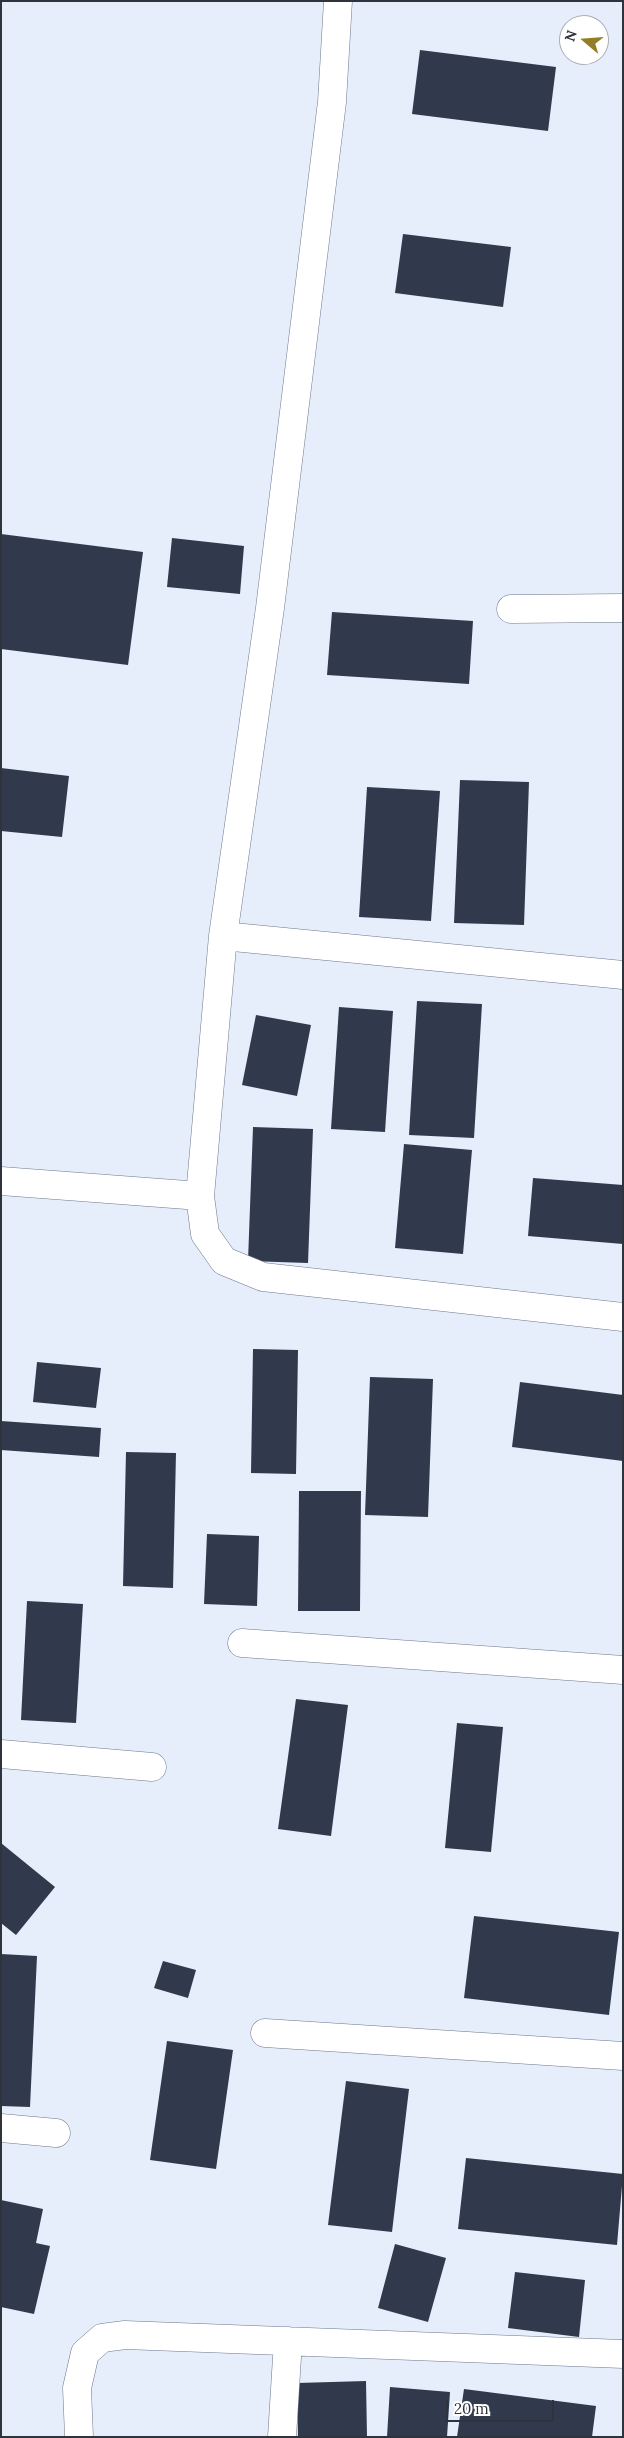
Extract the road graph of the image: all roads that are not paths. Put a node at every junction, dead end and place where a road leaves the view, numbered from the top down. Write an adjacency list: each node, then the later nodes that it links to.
1 (338, 1): 4 (street)
2 (623, 608): 3 (street)
3 (511, 609)
4 (223, 936): 5 (street); 7 (street)
5 (623, 975)
6 (1, 1181): 7 (street)
7 (200, 1196): 8 (street)
8 (623, 1317)
9 (242, 1643): 10 (street)
10 (623, 1670)
11 (1, 1754): 12 (street)
12 (152, 1767)
13 (265, 2034): 14 (street)
14 (623, 2056)
15 (1, 2128): 16 (street)
16 (56, 2133)
17 (288, 2342): 18 (street); 19 (street); 20 (street)
18 (623, 2354)
19 (79, 2437)
20 (282, 2437)

